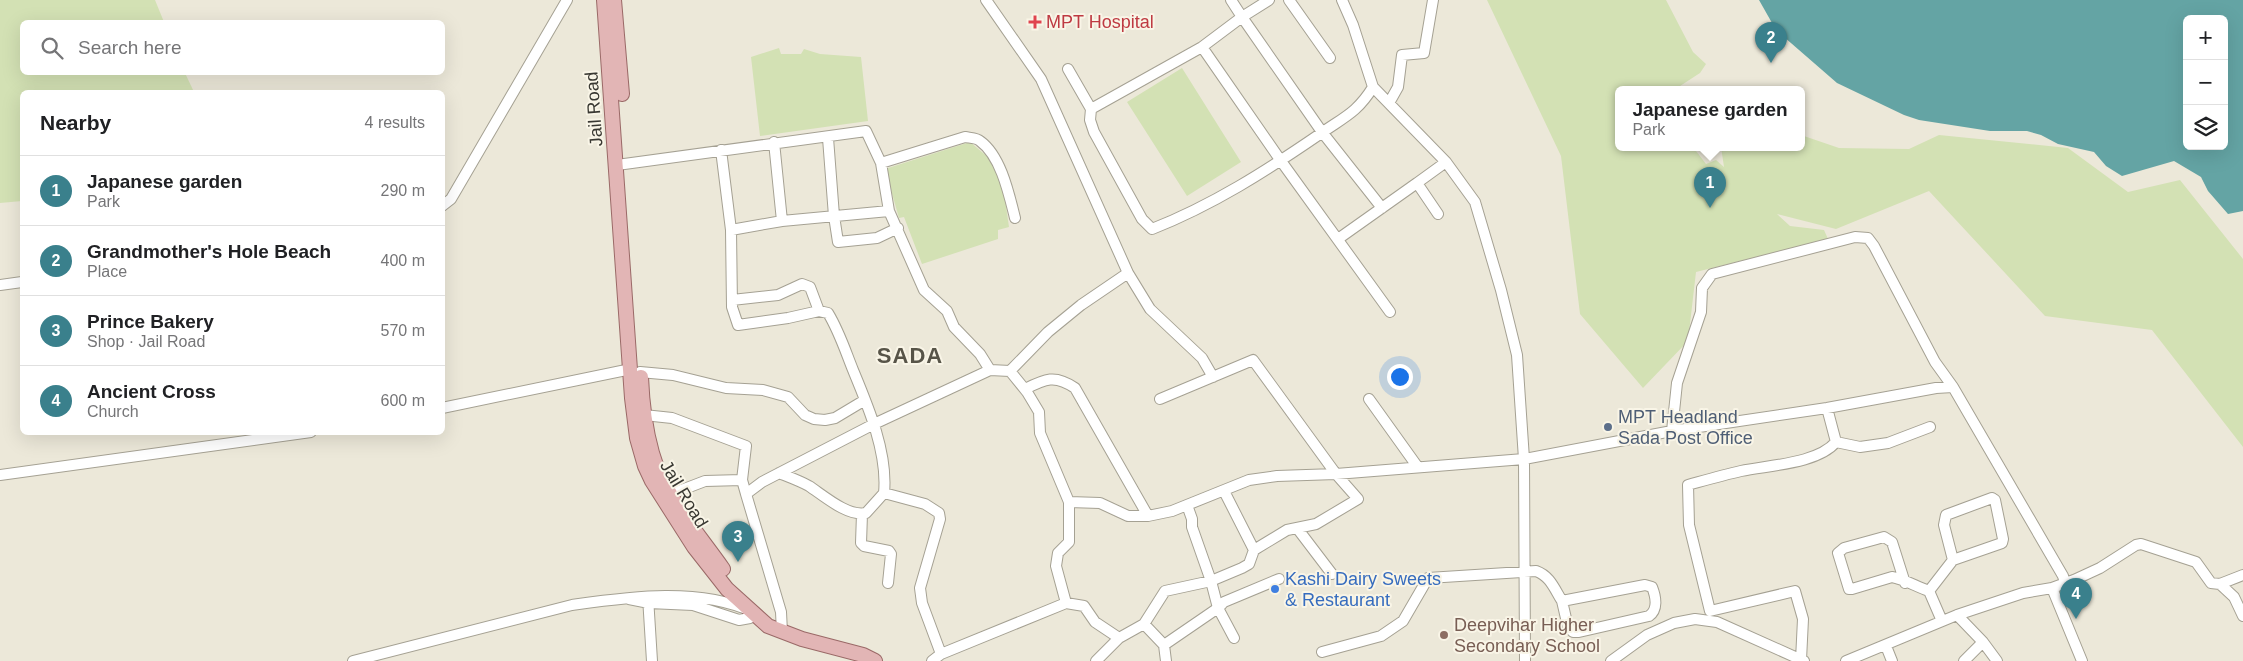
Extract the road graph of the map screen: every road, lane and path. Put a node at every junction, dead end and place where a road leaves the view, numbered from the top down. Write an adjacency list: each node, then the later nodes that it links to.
1 (567, 0): 26 (street)
2 (604, 0): 24 (main road, Jail Road)
3 (614, 0): 24 (main road, Jail Road)
4 (986, 0): 36 (street)
5 (1231, 0): 10 (street)
6 (1269, 0): 10 (street)
7 (1289, 0): 12 (street)
8 (1342, 0): 14 (street)
9 (1434, 0): 15 (street)
10 (1242, 17): 11 (street); 17 (street)
11 (1202, 47): 16 (street); 21 (street)
12 (1330, 58)
13 (1068, 69): 16 (street)
14 (1373, 87): 15 (street); 17 (street)
15 (1389, 103): 22 (street)
16 (1091, 109): 21 (street)
17 (1322, 132): 21 (street); 27 (street)
18 (828, 138): 19 (street); 23 (street); 30 (street)
19 (774, 142): 20 (street); 32 (street)
20 (721, 150): 24 (street); 34 (street)
21 (1281, 161): 35 (street)
22 (1446, 162): 25 (street); 59 (street)
23 (881, 163): 28 (street); 31 (street)
24 (622, 164): 42 (main road, Jail Road)
25 (1417, 183): 27 (street); 29 (street)
26 (445, 204)
27 (1382, 208): 35 (street)
28 (889, 211): 30 (street); 33 (street)
29 (1438, 214)
30 (834, 216): 32 (street); 33 (street)
31 (1015, 218)
32 (782, 220): 34 (street)
33 (898, 228): 43 (street)
34 (731, 230): 39 (street)
35 (1338, 239): 41 (street)
36 (1128, 273): 44 (street); 45 (street)
37 (20, 282): 38 (street)
38 (0, 285)
39 (732, 300): 40 (street); 40 (street)
40 (819, 311): 50 (street)
41 (1390, 312)
42 (636, 370): 50 (street); 51 (street); 53 (main road, Jail Road); 91 (main road, Jail Road)
43 (990, 370): 44 (street); 54 (street)
44 (1010, 371): 47 (street)
45 (1213, 377): 48 (street); 62 (street)
46 (1953, 387): 52 (street); 56 (street); 82 (street)
47 (1025, 389): 69 (street); 72 (street)
48 (1160, 399)
49 (1369, 399): 60 (street)
50 (866, 400): 54 (street)
51 (445, 407)
52 (1827, 408): 56 (street); 58 (street)
53 (644, 415): 64 (street); 67 (main road, Jail Road)
54 (874, 424): 61 (street); 66 (street)
55 (1930, 427): 58 (street)
56 (1672, 431): 59 (street)
57 (289, 435): 63 (street)
58 (1836, 442): 112 (street)
59 (1524, 459): 60 (street); 76 (street)
60 (1417, 466): 62 (street)
61 (779, 473): 68 (street); 71 (street)
62 (1336, 474): 65 (street); 73 (street)
63 (0, 475)
64 (742, 480): 67 (street); 68 (street)
65 (1224, 491): 70 (street); 74 (street)
66 (884, 493): 71 (street); 103 (street)
67 (672, 494): 91 (main road, Jail Road)
68 (746, 494): 96 (street)
69 (1069, 502): 72 (street); 89 (street)
70 (1187, 505): 72 (street); 80 (street)
71 (862, 514): 83 (street)
72 (1148, 516)
73 (1297, 528): 74 (street); 77 (street)
74 (1254, 550): 80 (street)
75 (1953, 560): 75 (street); 86 (street)
76 (1524, 572): 88 (street); 102 (street); 104 (street)
77 (1332, 574)
78 (2243, 575): 84 (street)
79 (1279, 579): 90 (street)
80 (1211, 581): 90 (street); 95 (street)
81 (1905, 582): 81 (street); 86 (street)
82 (2065, 582): 84 (street); 85 (street)
83 (888, 583)
84 (2220, 584): 93 (street)
85 (2052, 588): 92 (street); 117 (street)
86 (1929, 591): 94 (street)
87 (648, 600): 91 (street); 105 (street); 106 (street)
88 (1562, 600): 88 (street)
89 (1066, 603): 97 (street); 103 (street)
90 (1218, 608): 98 (street); 100 (street)
91 (753, 612): 96 (main road)
92 (1957, 615): 94 (street); 99 (street)
93 (2243, 616)
94 (1942, 621): 101 (street)
95 (1144, 624): 97 (street); 100 (street)
96 (782, 632): 107 (main road)
97 (1119, 638): 109 (street)
98 (1234, 638)
99 (1984, 642): 115 (street); 116 (street)
100 (1164, 645): 110 (street)
101 (1886, 646): 113 (street); 114 (street)
102 (1322, 652)
103 (941, 654): 108 (street)
104 (1526, 660)
105 (353, 661)
106 (652, 661)
107 (875, 661)
108 (932, 661)
109 (1096, 661)
110 (1166, 661)
111 (1611, 661): 112 (street)
112 (1803, 661)
113 (1846, 661)
114 (1892, 661)
115 (1964, 661)
116 (1997, 661)
117 (2082, 661)

